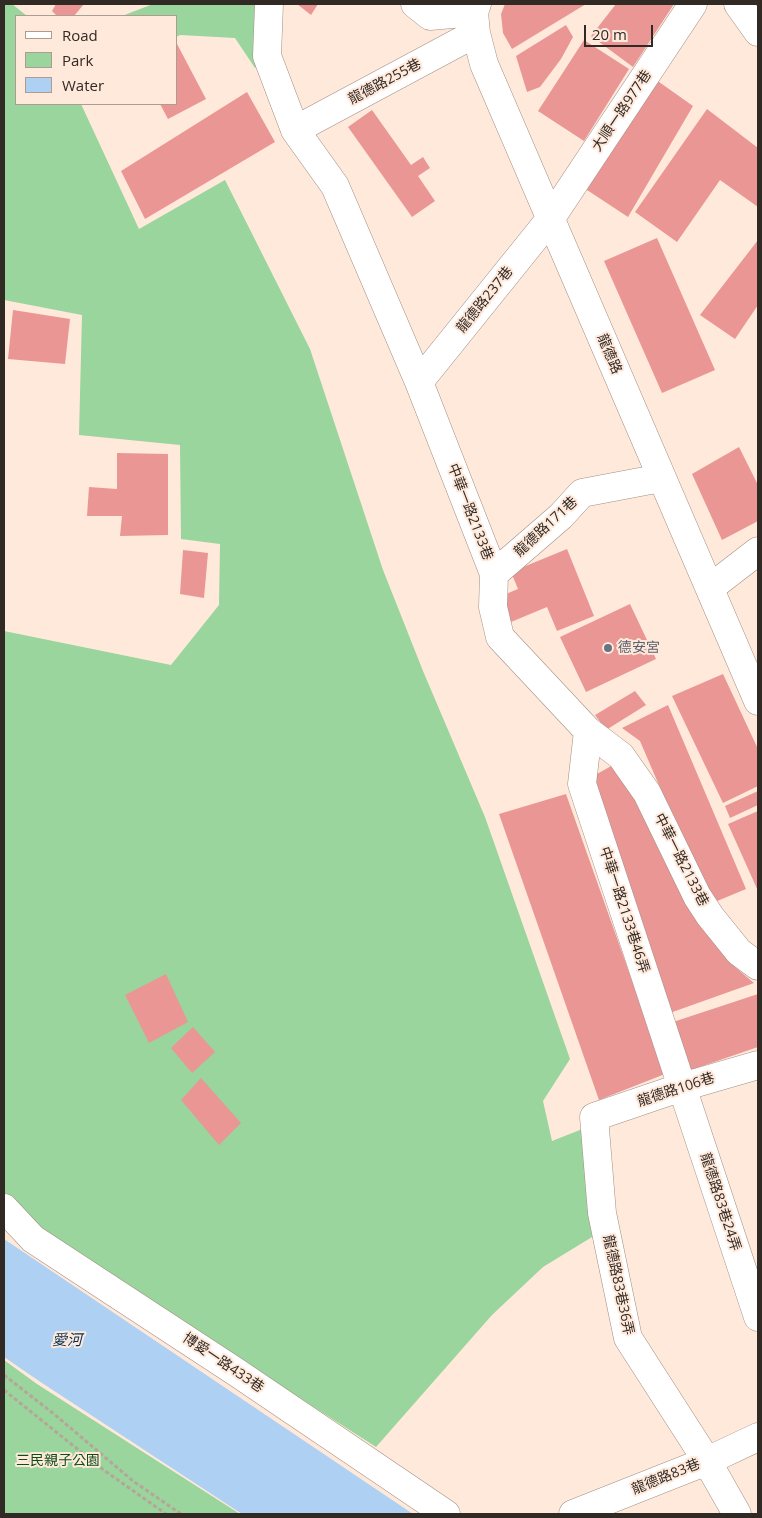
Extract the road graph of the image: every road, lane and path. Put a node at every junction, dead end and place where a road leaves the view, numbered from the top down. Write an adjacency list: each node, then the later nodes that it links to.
1 (269, 4): 7 (street, 中華一路2133巷)
2 (415, 4): 5 (street)
3 (693, 4): 8 (street, 大順一路977巷)
4 (738, 4): 6 (street)
5 (476, 16): 7 (street, 龍德路255巷); 8 (street, 龍德路)
6 (758, 32)
7 (295, 130): 9 (street, 中華一路2133巷)
8 (551, 218): 9 (street, 龍德路237巷); 10 (street, 龍德路)
9 (419, 382): 12 (street, 中華一路2133巷)
10 (661, 478): 12 (street, 龍德路171巷); 13 (street, 龍德路)
11 (758, 551): 13 (street)
12 (494, 574): 15 (street, 中華一路2133巷)
13 (710, 588): 14 (street, 龍德路)
14 (758, 701)
15 (588, 731): 16 (street, 中華一路2133巷); 18 (street, 中華一路2133巷46弄)
16 (758, 966)
17 (758, 1065): 18 (street, 龍德路106巷)
18 (682, 1087): 19 (street, 龍德路106巷); 21 (street, 龍德路83巷24弄)
19 (594, 1117): 25 (street, 龍德路83巷36弄)
20 (4, 1208): 28 (street, 博愛一路433巷)
21 (758, 1317)
22 (4, 1375): 27 (path)
23 (4, 1390): 26 (path)
24 (758, 1437): 25 (street, 龍德路83巷)
25 (707, 1461): 29 (street, 龍德路83巷); 30 (street, 龍德路83巷36弄)
26 (166, 1514)
27 (181, 1514)
28 (446, 1514)
29 (573, 1514)
30 (737, 1514)

